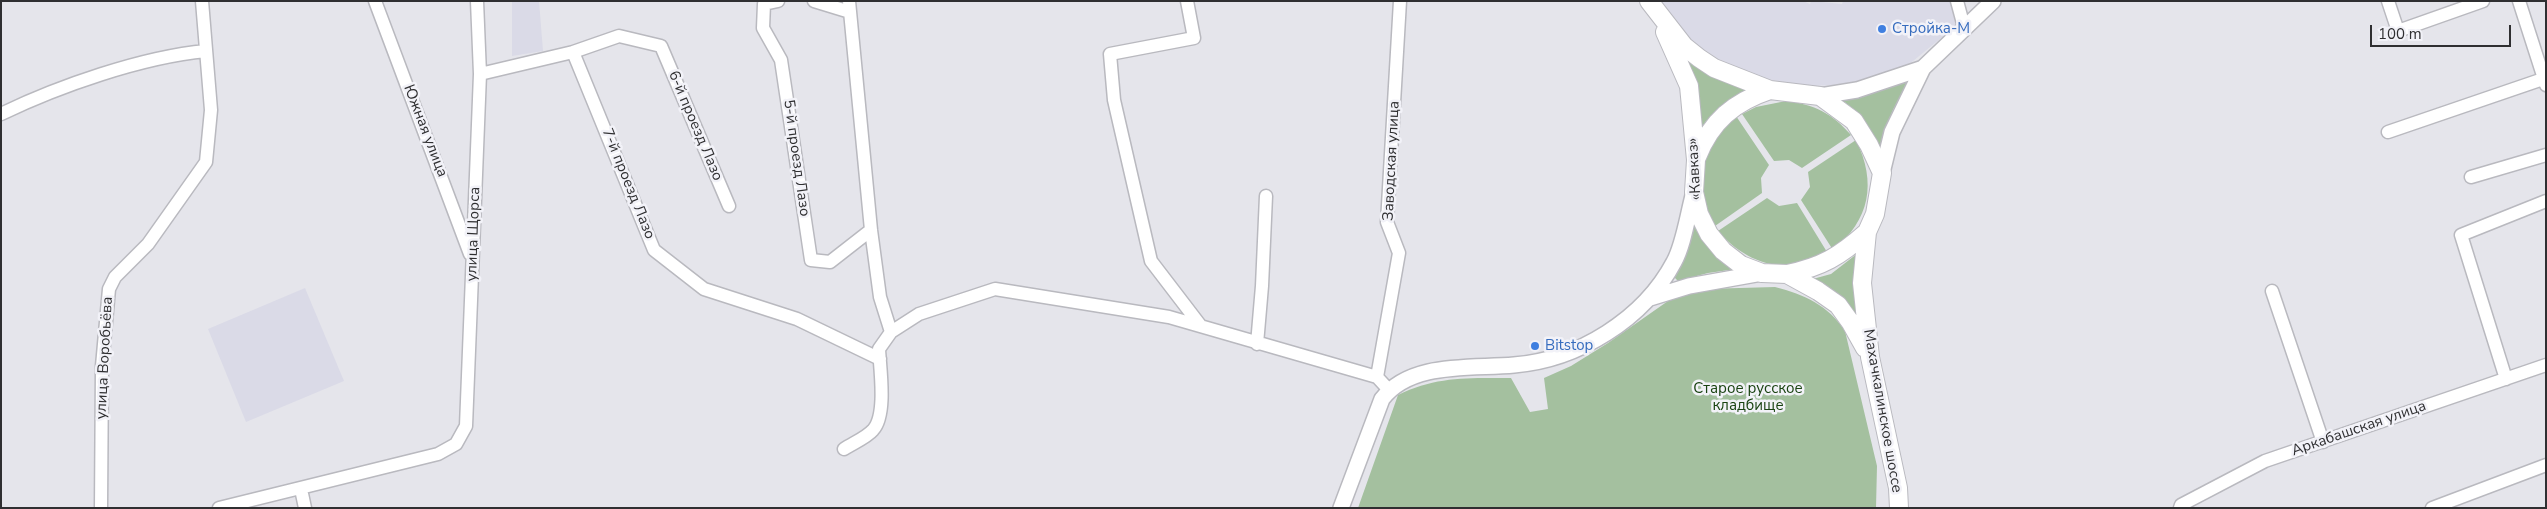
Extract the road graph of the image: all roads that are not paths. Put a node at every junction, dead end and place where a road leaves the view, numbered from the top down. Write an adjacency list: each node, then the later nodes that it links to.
1 (202, 1): 16 (street, улица Воробьёва)
2 (375, 1): 35 (street, Южная улица)
3 (477, 1): 19 (street, улица Щорса)
4 (778, 1): 33 (street, 5-й проезд Лазо)
5 (814, 1): 13 (street)
6 (1186, 1): 40 (street)
7 (1400, 1): 46 (street, Заводская улица)
8 (1958, 1): 15 (street)
9 (1993, 1): 15 (main road)
10 (2388, 1): 11 (street)
11 (2483, 1)
12 (2519, 1): 20 (street)
13 (849, 7): 33 (street)
14 (1654, 8): 21 (highway); 26 (highway, «Кавказ»)
15 (1964, 27): 18 (main road)
16 (206, 51): 23 (street); 53 (street, улица Воробьёва)
17 (574, 52): 19 (street); 32 (street, 6-й проезд Лазо); 44 (street, 7-й проезд Лазо)
18 (1923, 68): 22 (main road); 27 (main road)
19 (480, 74): 35 (street, улица Щорса)
20 (2545, 80): 24 (street)
21 (1770, 90): 22 (highway); 26 (highway)
22 (1820, 96): 27 (highway)
23 (1, 114)
24 (2388, 132)
25 (2546, 155): 28 (street)
26 (1696, 160): 29 (highway, «Кавказ»)
27 (1882, 173): 34 (highway, Махачкалинское шоссе)
28 (2471, 177)
29 (1694, 192): 36 (highway, «Кавказ»); 39 (main road)
30 (1266, 196): 42 (street)
31 (2546, 201): 47 (street)
32 (729, 206)
33 (872, 230): 41 (street)
34 (1867, 232): 37 (highway); 43 (highway, Махачкалинское шоссе)
35 (473, 262): 52 (street, улица Щорса)
36 (1762, 273): 37 (highway, «Кавказ»); 39 (main road)
37 (1786, 274): 43 (highway, «Кавказ»)
38 (2272, 291): 49 (street)
39 (1650, 298): 48 (main road)
40 (1200, 325): 41 (street); 42 (street)
41 (891, 332): 44 (street)
42 (1257, 344): 46 (street)
43 (1870, 357): 57 (highway, Махачкалинское шоссе)
44 (880, 360): 50 (street)
45 (2546, 365): 47 (street, Аркабашская улица)
46 (1377, 377): 48 (street)
47 (2506, 379): 49 (street, Аркабашская улица)
48 (1389, 390): 56 (main road)
49 (2323, 442): 58 (street, Аркабашская улица)
50 (844, 449)
51 (2546, 465): 59 (street)
52 (301, 489): 54 (street); 55 (street)
53 (101, 508)
54 (219, 508)
55 (305, 508)
56 (1341, 508)
57 (1899, 508)
58 (2180, 508)
59 (2432, 508)

